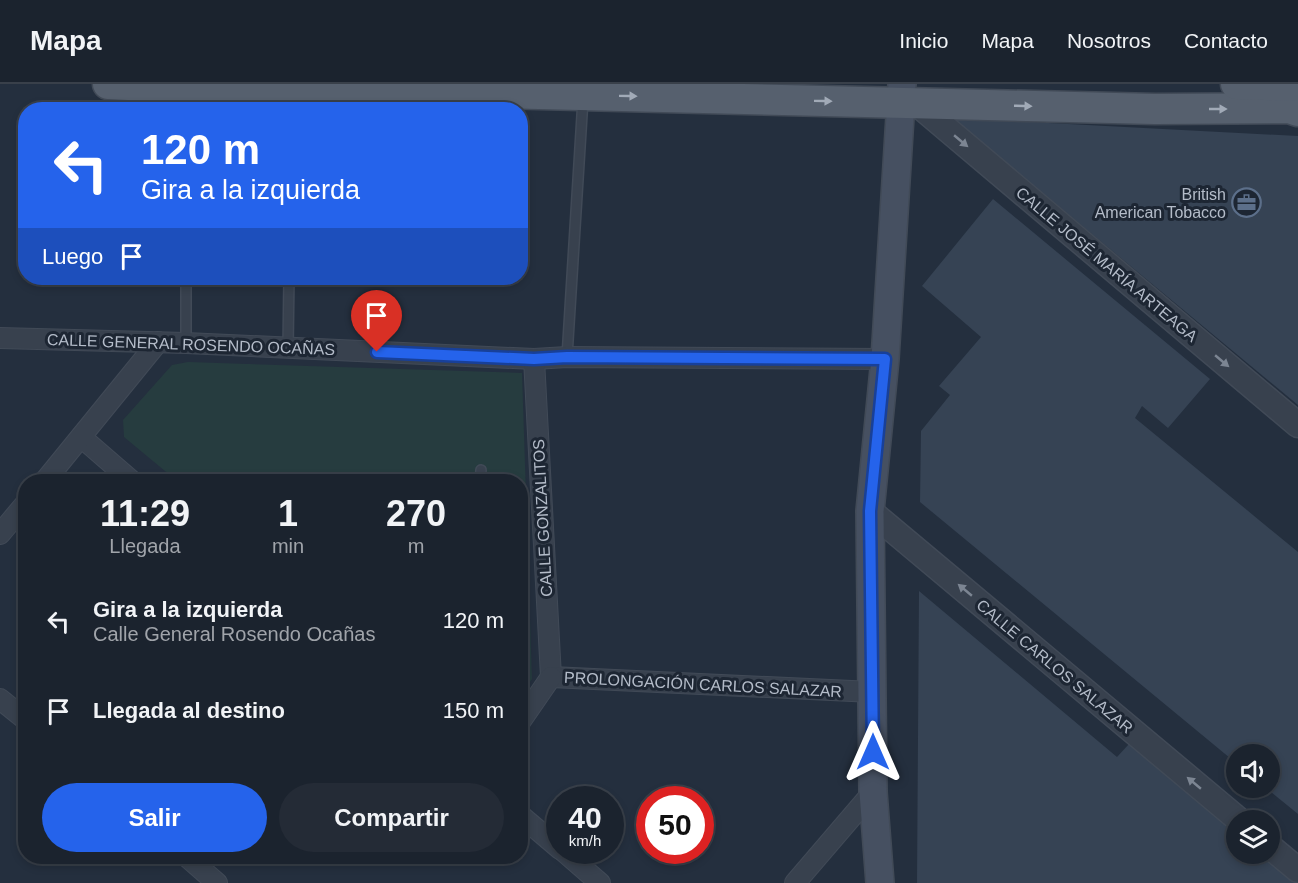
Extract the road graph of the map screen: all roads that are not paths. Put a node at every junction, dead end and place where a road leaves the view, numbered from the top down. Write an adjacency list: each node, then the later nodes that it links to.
1 (108, 84): 3 (main road)
2 (1236, 84): 4 (main road)
3 (169, 86): 6 (main road)
4 (1298, 86)
5 (584, 90): 6 (main road); 7 (main road, one-way to 7); 15 (lane)
6 (290, 94)
7 (907, 96): 8 (main road, one-way to 8); 17 (main road); 18 (street, CALLE JOSÉ MARÍA ARTEAGA, one-way to 18)
8 (1298, 111)
9 (186, 285): 13 (lane)
10 (288, 285): 14 (lane)
11 (0, 338): 12 (street, CALLE GENERAL ROSENDO OCAÑAS)
12 (158, 342): 13 (street, CALLE GENERAL ROSENDO OCAÑAS); 19 (street)
13 (186, 343): 14 (street, CALLE GENERAL ROSENDO OCAÑAS)
14 (288, 348): 16 (street, CALLE GENERAL ROSENDO OCAÑAS)
15 (567, 357): 16 (street, CALLE GENERAL ROSENDO OCAÑAS); 17 (street, CALLE GENERAL ROSENDO OCAÑAS)
16 (534, 359): 27 (street, CALLE GONZALITOS)
17 (885, 359): 24 (main road)
18 (1298, 425)
19 (81, 437): 21 (street); 22 (street)
20 (481, 470): 23 (lane)
21 (51, 474)
22 (124, 474)
23 (481, 474)
24 (870, 511): 28 (main road); 33 (street, CALLE CARLOS SALAZAR, one-way to 24)
25 (18, 513): 26 (street)
26 (0, 534)
27 (551, 677): 28 (street, PROLONGACIÓN CARLOS SALAZAR); 30 (street, PROLONGACIÓN CARLOS SALAZAR)
28 (873, 692): 32 (main road)
29 (0, 699): 31 (street)
30 (528, 711)
31 (18, 714)
32 (873, 792): 42 (street); 43 (main road)
33 (1227, 810)
34 (528, 822): 35 (street)
35 (546, 837)
36 (1280, 855): 39 (street)
37 (195, 864): 40 (street)
38 (578, 864): 41 (street)
39 (1298, 870)
40 (217, 883)
41 (600, 883)
42 (795, 883)
43 (880, 883)

